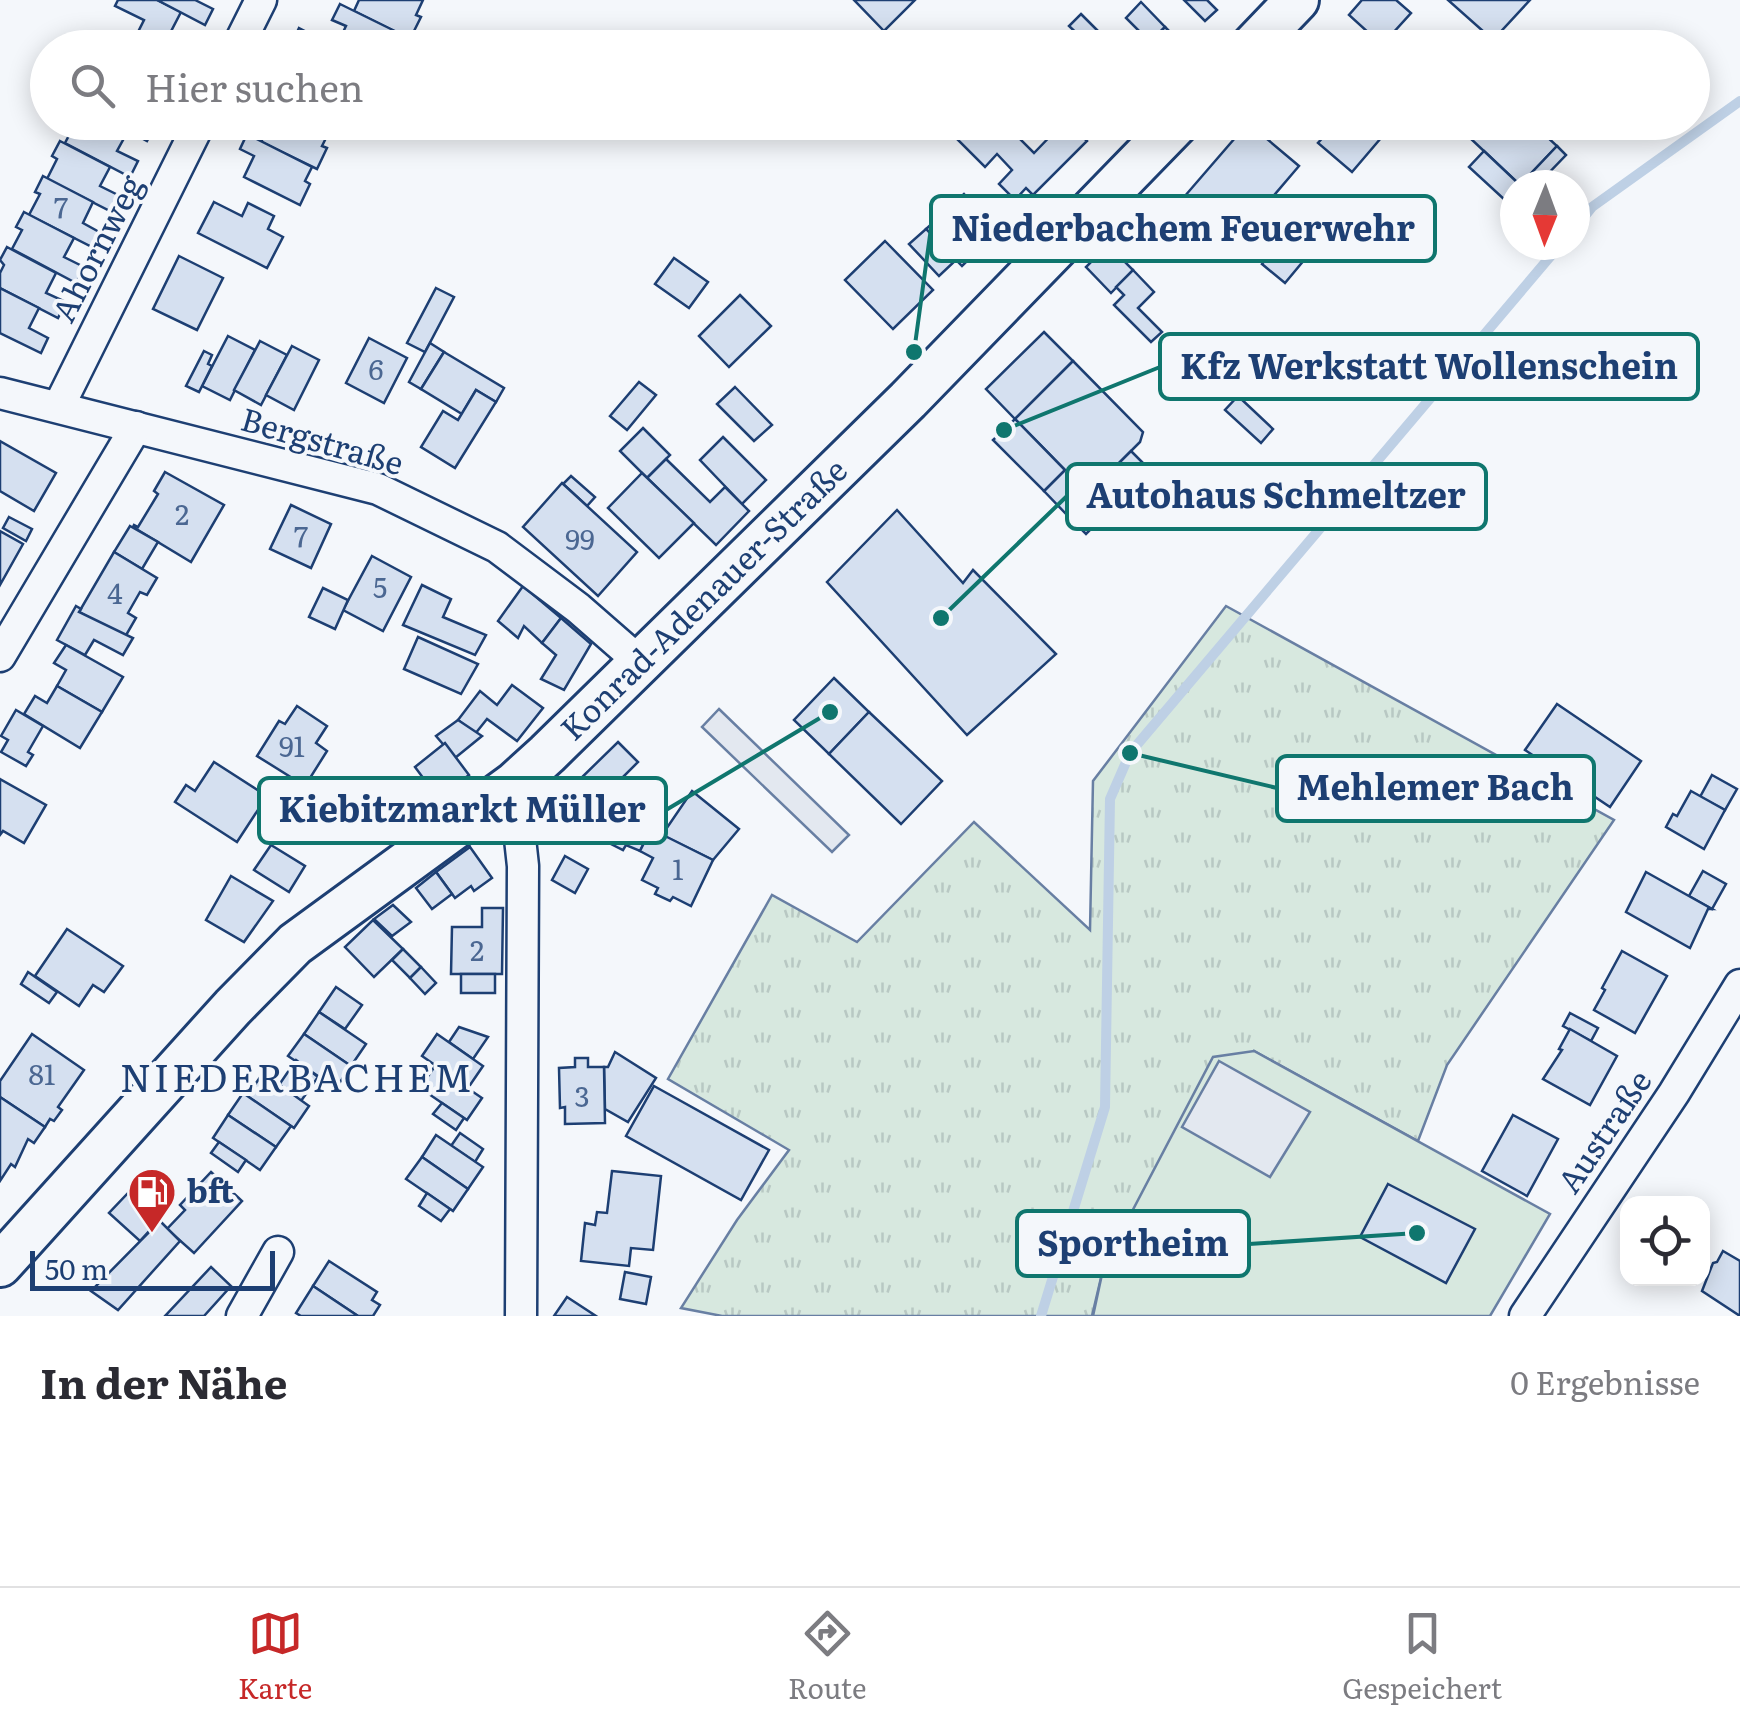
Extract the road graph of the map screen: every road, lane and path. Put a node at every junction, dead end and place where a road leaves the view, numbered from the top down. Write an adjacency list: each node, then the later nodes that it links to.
1 (261, 0): 3 (street)
2 (1297, 0): 4 (main road)
3 (247, 30)
4 (1268, 30)
5 (191, 140): 8 (street, Ahornweg)
6 (1161, 140): 11 (main road, Konrad-Adenauer-Straße)
7 (0, 393): 8 (street, Bergstraße)
8 (58, 406): 9 (street, Bergstraße)
9 (136, 426): 10 (street); 11 (street, Bergstraße)
10 (0, 656)
11 (641, 663): 12 (main road, Konrad-Adenauer-Straße)
12 (514, 784): 15 (main road, Konrad-Adenauer-Straße); 17 (street)
13 (1740, 985): 18 (street, Austraße)
14 (278, 1252): 16 (street)
15 (0, 1265)
16 (242, 1316)
17 (520, 1316)
18 (1525, 1316)

